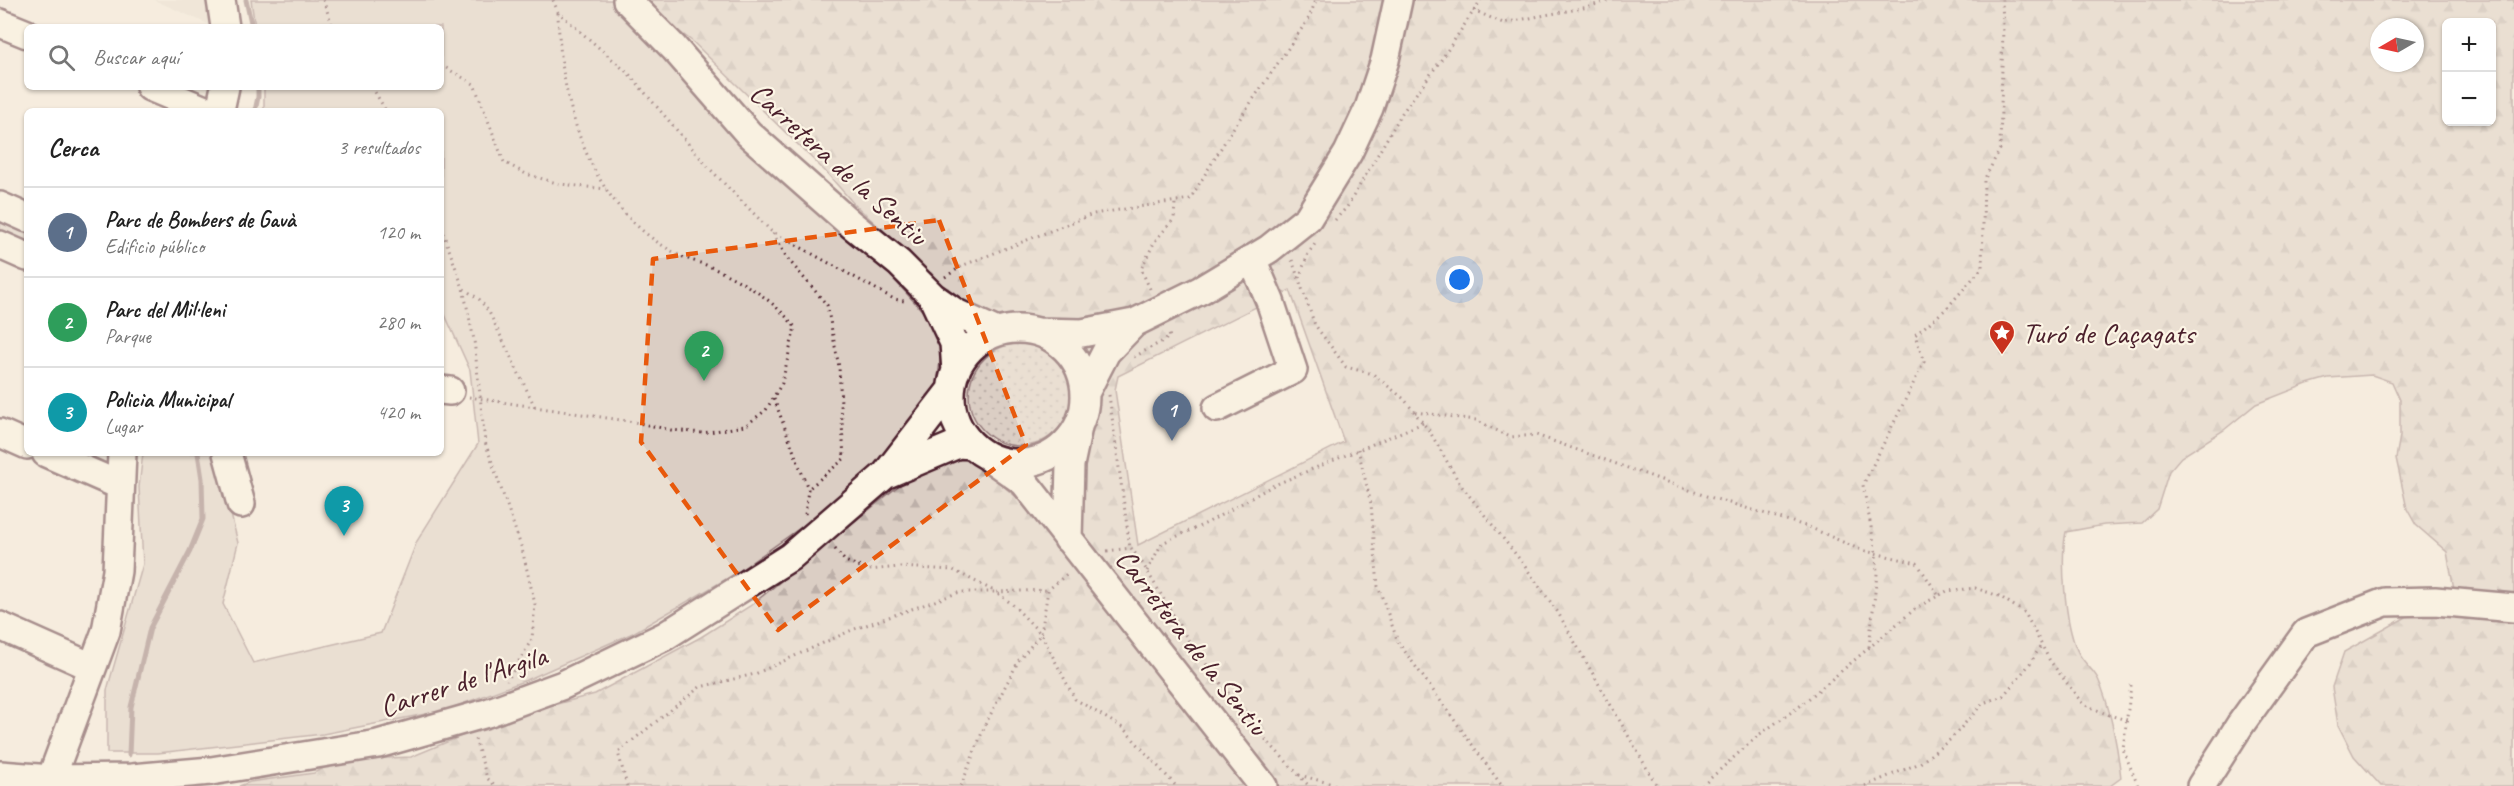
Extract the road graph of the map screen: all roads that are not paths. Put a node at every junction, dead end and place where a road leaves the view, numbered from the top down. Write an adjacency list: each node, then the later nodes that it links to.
1 (221, 0): 5 (street)
2 (627, 0): 16 (street, Carretera de la Sentiu)
3 (1398, 0): 14 (street)
4 (0, 23): 6 (street)
5 (225, 24)
6 (24, 33)
7 (157, 90): 9 (street)
8 (224, 90): 10 (street)
9 (200, 108)
10 (220, 108)
11 (0, 206): 12 (street)
12 (24, 217)
13 (0, 246): 15 (street)
14 (1261, 254): 17 (street); 22 (street)
15 (24, 256)
16 (929, 293): 18 (street, Carretera de la Sentiu); 20 (street, Carretera de la Sentiu)
17 (1134, 323): 19 (street); 21 (street)
18 (997, 332): 19 (street); 20 (street)
19 (1039, 332): 21 (street)
20 (953, 380): 26 (street); 30 (street, Carrer de l'Argila)
21 (1097, 393): 23 (street)
22 (1217, 408)
23 (1078, 426): 26 (street); 33 (street)
24 (0, 433): 25 (street)
25 (24, 444)
26 (981, 452): 30 (street, Carrer de l'Argila); 33 (street, Carretera de la Sentiu)
27 (53, 456): 31 (street)
28 (122, 456): 31 (street)
29 (228, 456): 32 (street)
30 (886, 474): 38 (street, Carrer de l'Argila)
31 (119, 485): 36 (street)
32 (241, 504)
33 (1076, 549): 39 (street, Carretera de la Sentiu)
34 (2514, 608): 40 (street)
35 (0, 626): 36 (street)
36 (92, 667): 38 (street)
37 (0, 775): 38 (street, Carrer de l'Argila)
38 (51, 779)
39 (1263, 786)
40 (2201, 786)

